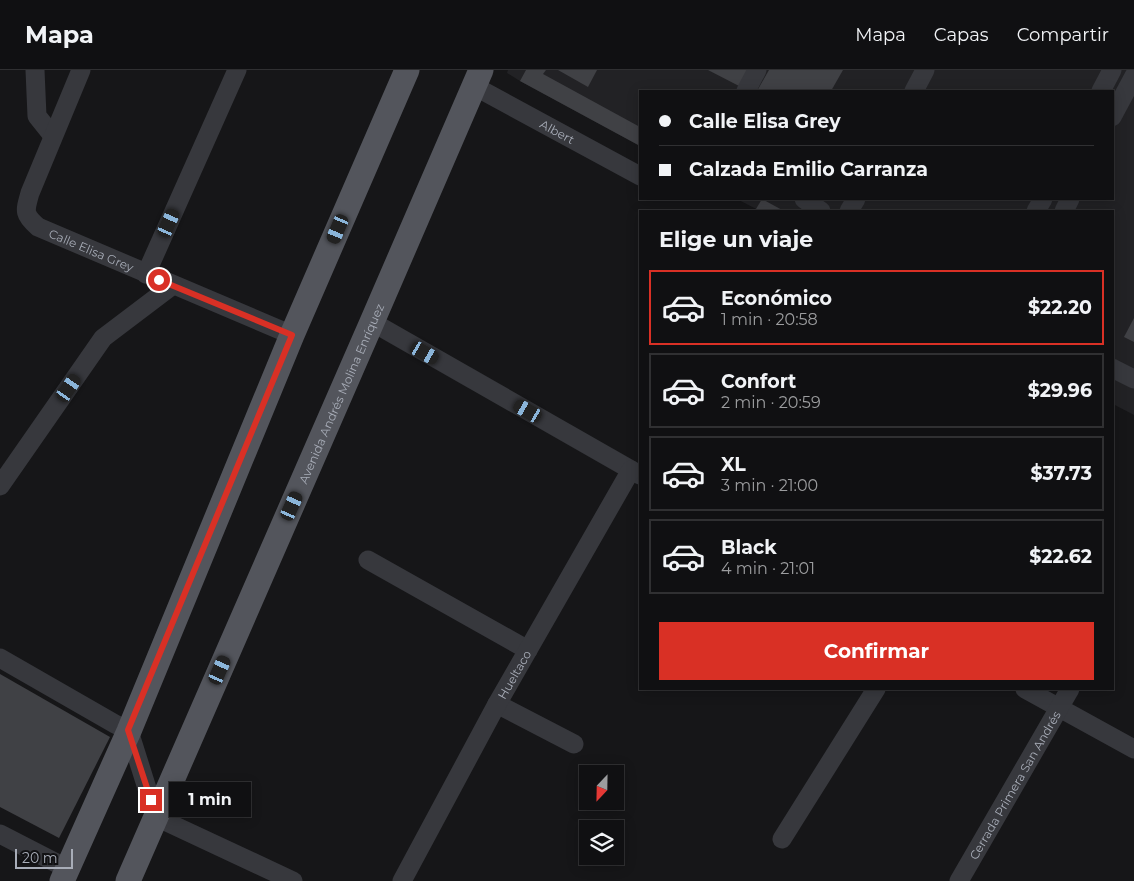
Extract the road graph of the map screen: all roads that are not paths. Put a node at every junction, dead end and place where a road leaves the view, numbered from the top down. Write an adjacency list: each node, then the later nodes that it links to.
1 (81, 70): 14 (street)
2 (237, 70): 18 (street)
3 (407, 70): 21 (main road)
4 (757, 70): 10 (street)
5 (925, 70): 11 (street)
6 (1112, 70): 12 (street)
7 (31, 72): 14 (street)
8 (1134, 76): 13 (street)
9 (478, 78): 15 (street, Albert); 20 (main road, Avenida Andrés Molina Enríquez)
10 (747, 90)
11 (915, 90)
12 (1102, 90)
13 (1114, 113)
14 (53, 136): 18 (street, Calle Elisa Grey)
15 (639, 175)
16 (805, 200): 17 (street)
17 (820, 210)
18 (146, 274): 19 (street, Calle Elisa Grey)
19 (173, 285): 21 (street, Calle Elisa Grey); 25 (street)
20 (372, 322): 24 (street); 37 (main road, Avenida Andrés Molina Enríquez)
21 (292, 335): 34 (main road)
22 (1114, 369): 23 (street)
23 (1134, 379)
24 (635, 472): 27 (street, Hueltaco)
25 (0, 486)
26 (368, 560): 27 (street)
27 (528, 650): 32 (street, Hueltaco)
28 (0, 658): 34 (street)
29 (875, 690): 39 (street)
30 (1027, 690): 33 (street)
31 (1069, 690): 33 (street, Cerrada Primera San Andrés)
32 (497, 704): 35 (street); 43 (street, Hueltaco)
33 (1060, 708): 36 (street); 44 (street, Cerrada Primera San Andrés)
34 (128, 730): 37 (street); 40 (main road)
35 (574, 744)
36 (1134, 749)
37 (156, 817): 41 (main road, Avenida Andrés Molina Enríquez); 42 (street)
38 (0, 834): 40 (street)
39 (782, 839)
40 (65, 875)
41 (128, 881)
42 (293, 881)
43 (402, 881)
44 (959, 881)

